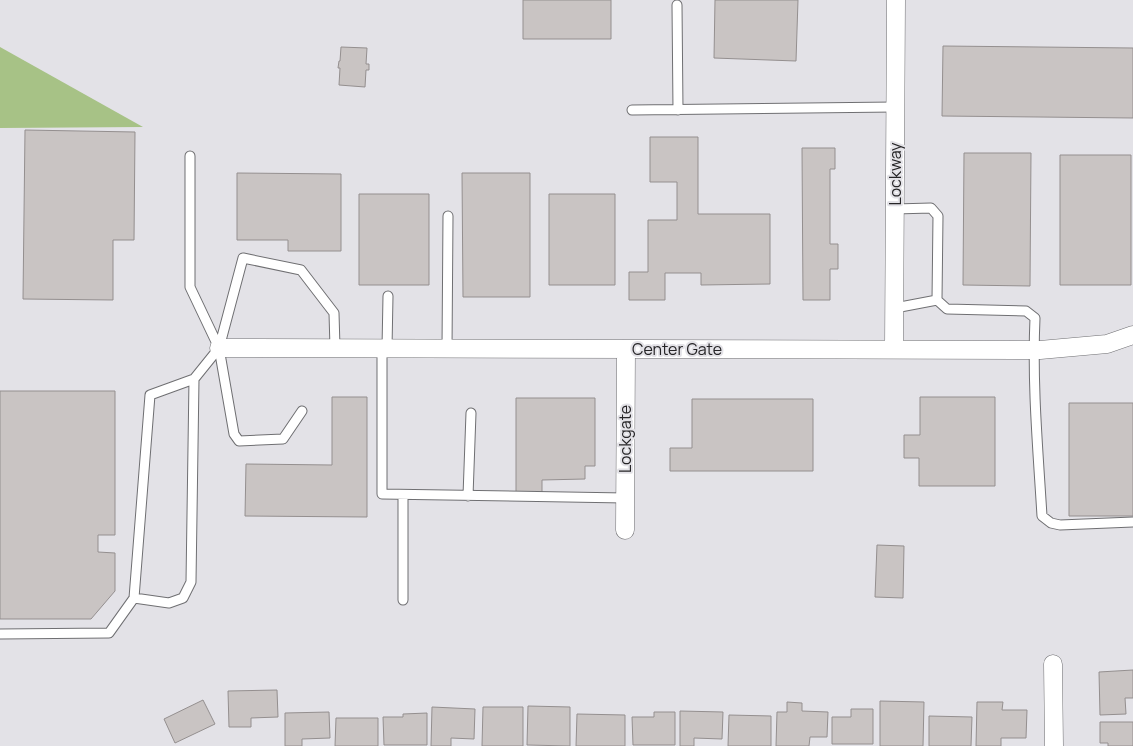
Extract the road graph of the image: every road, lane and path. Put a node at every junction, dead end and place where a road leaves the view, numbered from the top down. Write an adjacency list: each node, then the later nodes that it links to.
1 (896, 0): 3 (street, Lockway)
2 (677, 5): 5 (lane)
3 (896, 108): 5 (lane); 7 (street, Lockway)
4 (632, 110): 5 (lane)
5 (678, 110)
6 (190, 156): 13 (lane)
7 (895, 209): 10 (lane); 11 (street, Lockway)
8 (448, 216): 16 (lane)
9 (388, 296): 15 (lane)
10 (937, 300): 11 (lane); 19 (lane)
11 (895, 308): 18 (street, Lockway)
12 (1133, 335): 19 (street, Center Gate)
13 (219, 348): 14 (street, Center Gate); 14 (lane); 20 (lane); 21 (lane)
14 (335, 348): 15 (street, Center Gate)
15 (384, 348): 16 (street, Center Gate); 23 (lane)
16 (447, 349): 17 (street, Center Gate)
17 (626, 349): 18 (street, Center Gate); 25 (street, Lockgate)
18 (894, 349): 19 (street, Center Gate)
19 (1033, 350): 26 (lane)
20 (194, 379): 28 (lane); 28 (lane)
21 (302, 411)
22 (471, 413): 24 (lane)
23 (404, 495): 24 (lane); 29 (lane)
24 (468, 496): 25 (lane)
25 (625, 498): 27 (street, Lockgate)
26 (1133, 522)
27 (625, 530)
28 (134, 598): 30 (lane)
29 (404, 600)
30 (0, 634)
31 (1053, 664): 32 (street)
32 (1054, 746)

